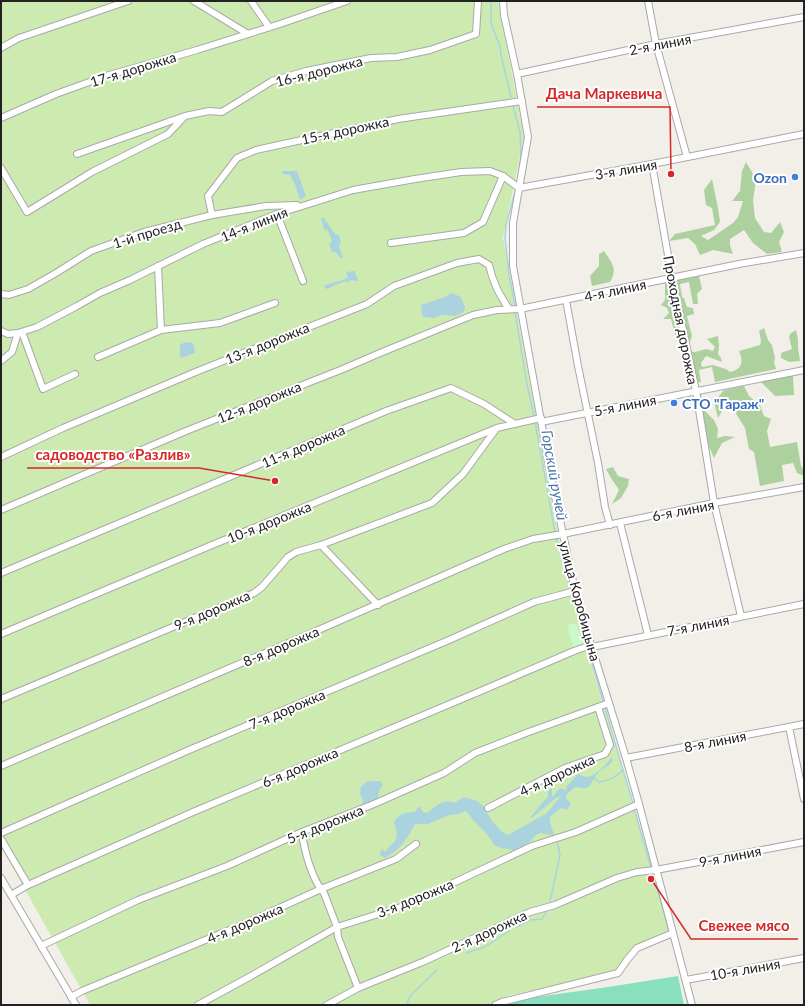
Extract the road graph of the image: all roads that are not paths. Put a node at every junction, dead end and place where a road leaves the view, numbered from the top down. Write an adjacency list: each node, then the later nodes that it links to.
1 (128, 1): 12 (street)
2 (194, 1): 10 (street)
3 (251, 1): 9 (street)
4 (347, 1): 9 (street, 17-я дорожка)
5 (478, 1): 15 (street, 16-я дорожка)
6 (502, 1): 13 (street, улица Коробицына)
7 (648, 1): 11 (street)
8 (804, 17): 11 (street, 2-я линия)
9 (268, 27): 10 (street, 17-я дорожка)
10 (248, 34): 16 (street, 17-я дорожка)
11 (656, 44): 13 (street, 2-я линия); 19 (street)
12 (1, 48)
13 (517, 74): 14 (street, улица Коробицына)
14 (522, 101): 23 (street, улица Коробицына); 26 (street, 15-я дорожка)
15 (185, 116): 18 (street, 16-я дорожка); 21 (street)
16 (1, 118)
17 (804, 134): 19 (street, 3-я линия)
18 (77, 154)
19 (686, 157): 20 (street, 3-я линия)
20 (652, 164): 23 (street, 3-я линия); 30 (street, Проходная дорожка)
21 (1, 168)
22 (503, 176): 23 (street, 14-я линия); 24 (street, 14-я линия); 27 (street)
23 (519, 188): 36 (street, улица Коробицына)
24 (305, 205): 25 (street, 14-я линия); 26 (street, 1-й проезд)
25 (277, 214): 29 (street, 14-я линия); 31 (street)
26 (212, 215): 32 (street, 1-й проезд)
27 (391, 243)
28 (804, 253): 30 (street, 4-я линия)
29 (158, 266): 38 (street); 39 (street, 14-я линия)
30 (672, 278): 33 (street, 4-я линия); 44 (street, Проходная дорожка)
31 (303, 281)
32 (1, 294)
33 (566, 300): 36 (street, 4-я линия); 45 (street)
34 (275, 303): 38 (street)
35 (509, 309): 36 (street, 12-я дорожка); 49 (street, 13-я дорожка); 52 (street, 12-я дорожка)
36 (520, 309): 46 (street, улица Коробицына)
37 (1, 330): 39 (street, 14-я линия)
38 (161, 330): 40 (street)
39 (20, 332): 41 (street); 43 (street)
40 (98, 357)
41 (1, 361)
42 (804, 370): 44 (street, 5-я линия)
43 (75, 374)
44 (696, 391): 45 (street, 5-я линия); 51 (street, Проходная дорожка)
45 (587, 412): 46 (street, 5-я линия); 54 (street)
46 (541, 420): 47 (street, 10-я дорожка); 55 (street, улица Коробицына)
47 (515, 424): 48 (street, 10-я дорожка); 57 (street, 11-я дорожка)
48 (497, 428): 56 (street, 9-я дорожка); 62 (street, 10-я дорожка)
49 (1, 457)
50 (804, 487): 51 (street, 6-я линия)
51 (714, 503): 53 (street, 6-я линия); 61 (street, Проходная дорожка)
52 (1, 510)
53 (620, 523): 54 (street, 6-я линия); 63 (street)
54 (610, 525): 55 (street, 6-я линия)
55 (563, 534): 58 (street, улица Коробицына); 59 (street, 8-я дорожка)
56 (322, 545): 59 (street); 65 (street, 9-я дорожка)
57 (1, 573)
58 (575, 591): 64 (street, улица Коробицына); 76 (street, 7-я дорожка)
59 (378, 604): 71 (street, 8-я дорожка)
60 (804, 604): 61 (street, 7-я линия)
61 (741, 616): 63 (street, 7-я линия)
62 (1, 634)
63 (648, 635): 64 (street, 7-я линия)
64 (591, 646): 66 (street, улица Коробицына); 82 (street, 6-я дорожка)
65 (1, 699)
66 (609, 703): 67 (street, 5-я дорожка); 70 (street, улица Коробицына)
67 (598, 708): 74 (street, 4-я дорожка); 75 (street, 5-я дорожка)
68 (804, 724): 69 (street, 8-я линия)
69 (789, 727): 70 (street, 8-я линия); 72 (street)
70 (626, 758): 73 (street, улица Коробицына)
71 (1, 766)
72 (804, 799)
73 (639, 804): 80 (street, улица Коробицына); 85 (street, 3-я дорожка)
74 (488, 808)
75 (302, 832): 83 (street); 87 (street, 5-я дорожка)
76 (1, 833)
77 (1, 838): 82 (street)
78 (804, 842): 80 (street, 9-я линия)
79 (416, 844): 83 (street, 4-я дорожка)
80 (656, 870): 86 (street, улица Коробицына); 90 (street, 2-я дорожка)
81 (1, 878): 84 (street)
82 (28, 885): 84 (street, 6-я дорожка)
83 (321, 889): 85 (street); 91 (street, 4-я дорожка)
84 (11, 895): 87 (street)
85 (337, 927): 90 (street); 93 (street, 3-я дорожка)
86 (673, 933): 89 (street, улица Коробицына); 95 (street)
87 (41, 946): 91 (street)
88 (804, 958): 89 (street, 10-я линия)
89 (686, 980): 96 (street, улица Коробицына)
90 (358, 988): 94 (street, 2-я дорожка)
91 (71, 996): 92 (street)
92 (76, 1005)
93 (198, 1005)
94 (327, 1005)
95 (495, 1005)
96 (692, 1005)

